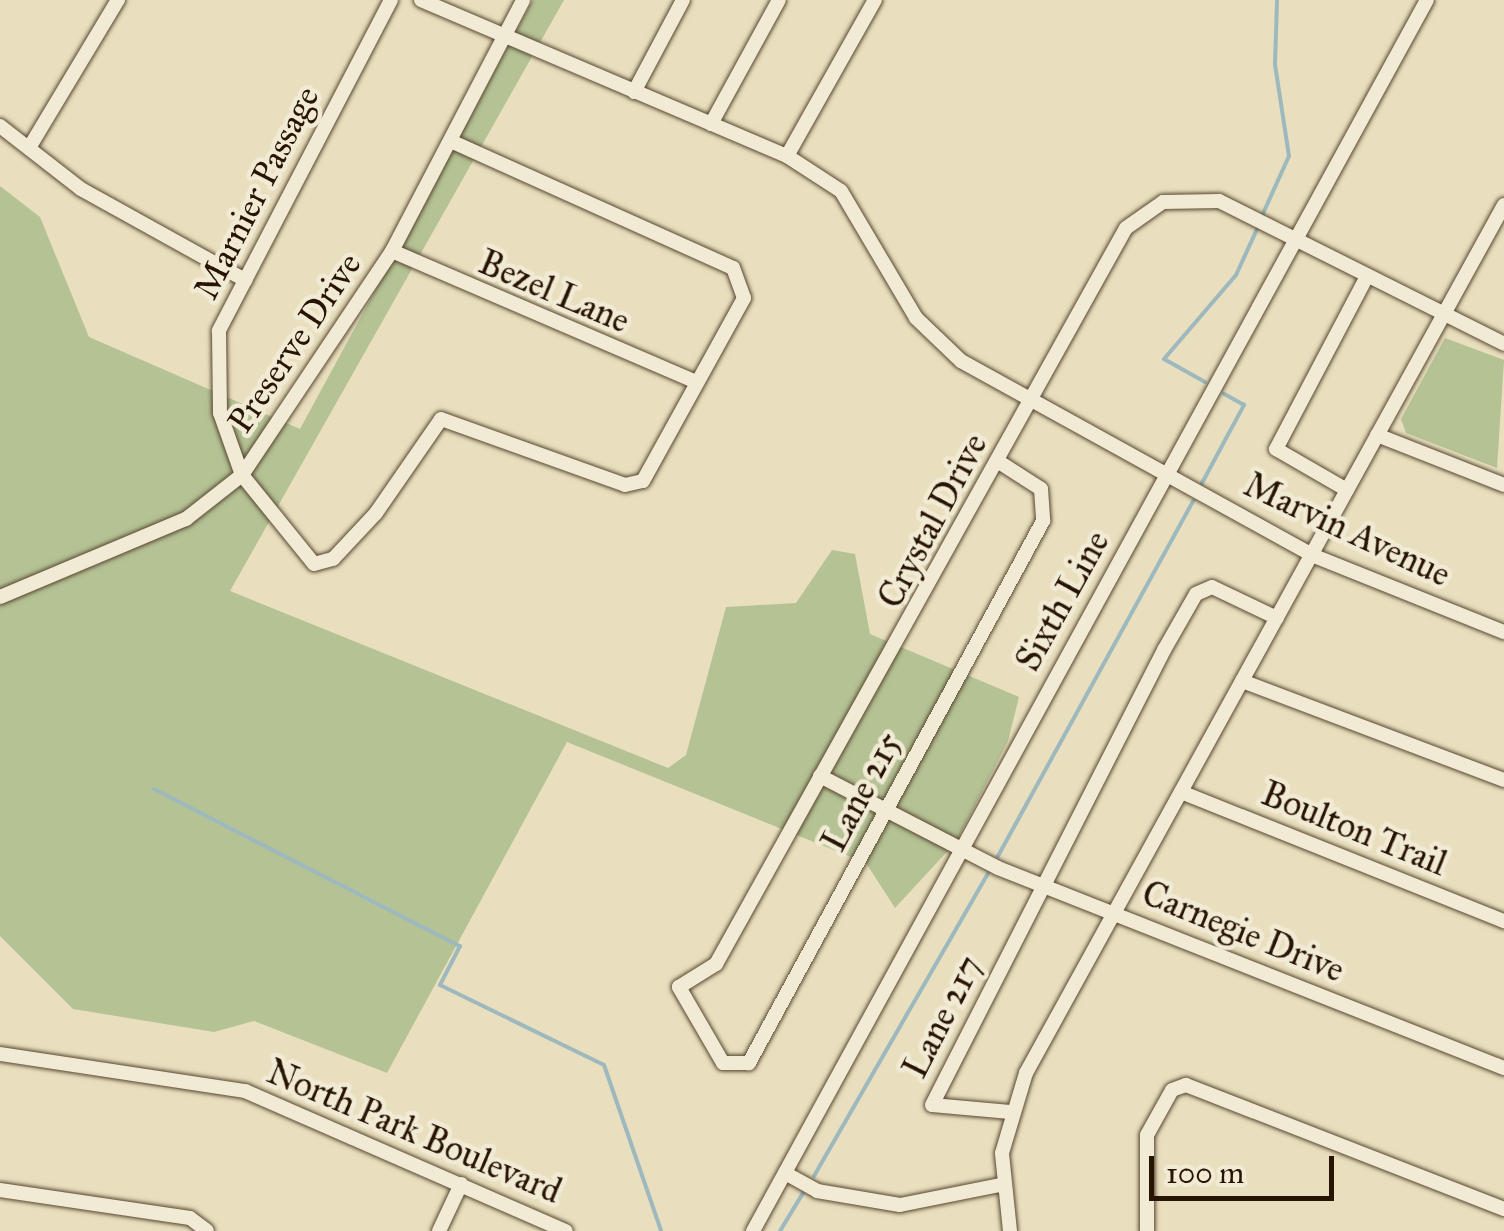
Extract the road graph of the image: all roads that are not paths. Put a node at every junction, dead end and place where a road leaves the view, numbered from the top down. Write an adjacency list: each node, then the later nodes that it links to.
1 (118, 0): 14 (street)
2 (391, 0): 20 (street, Marnier Passage)
3 (420, 0): 9 (street, Marvin Avenue)
4 (523, 0): 9 (street, Preserve Drive)
5 (683, 0): 10 (street)
6 (780, 0): 11 (street)
7 (875, 0): 15 (street)
8 (1427, 0): 17 (street, Sixth Line)
9 (504, 37): 10 (street, Marvin Avenue); 13 (street, Preserve Drive)
10 (634, 92): 11 (street, Marvin Avenue)
11 (711, 124): 15 (street, Marvin Avenue)
12 (0, 126): 14 (street)
13 (450, 141): 18 (street, Preserve Drive); 23 (street, Marnier Passage)
14 (29, 148): 20 (street)
15 (787, 156): 24 (street, Marvin Avenue)
16 (1504, 205): 21 (street)
17 (1295, 241): 19 (street, Crystal Drive); 24 (street, Crystal Drive); 28 (street, Sixth Line)
18 (392, 250): 23 (street, Bezel Lane); 27 (street, Preserve Drive)
19 (1366, 278): 21 (street, Crystal Drive); 30 (street)
20 (246, 280): 27 (street, Marnier Passage)
21 (1442, 318): 22 (street, Crystal Drive); 25 (street)
22 (1504, 344)
23 (696, 382): 27 (street, Marnier Passage)
24 (1030, 402): 26 (street, Crystal Drive); 28 (street, Marvin Avenue)
25 (1377, 435): 29 (street); 30 (street)
26 (999, 462): 36 (street, Crystal Drive); 39 (street, Lane 215)
27 (242, 474): 32 (street, Preserve Drive)
28 (1167, 475): 31 (street, Marvin Avenue); 40 (street, Sixth Line)
29 (1504, 485)
30 (1347, 490): 31 (street)
31 (1312, 555): 33 (street); 34 (street, Marvin Avenue)
32 (0, 597)
33 (1277, 618): 35 (street); 41 (street)
34 (1504, 632)
35 (1242, 682): 37 (street); 38 (street)
36 (820, 776): 39 (street, Carnegie Drive); 44 (street, Crystal Drive)
37 (1504, 780)
38 (1181, 792): 42 (street); 43 (street, Boulton Trail)
39 (885, 811): 40 (street, Carnegie Drive); 44 (street, Lane 215)
40 (960, 850): 41 (street, Carnegie Drive); 48 (street, Sixth Line)
41 (1044, 886): 42 (street, Carnegie Drive); 47 (street, Lane 217)
42 (1114, 914): 46 (street, Carnegie Drive); 47 (street)
43 (1504, 921)
44 (679, 987)
45 (0, 1054): 49 (street, North Park Boulevard)
46 (1504, 1068)
47 (1010, 1112): 50 (street)
48 (785, 1173): 50 (street); 56 (street, Sixth Line)
49 (460, 1184): 54 (street); 55 (street, North Park Boulevard)
50 (1000, 1184): 57 (street)
51 (0, 1190): 53 (street)
52 (1504, 1209): 58 (street)
53 (207, 1231)
54 (439, 1231)
55 (566, 1231)
56 (753, 1231)
57 (1010, 1231)
58 (1146, 1231)

